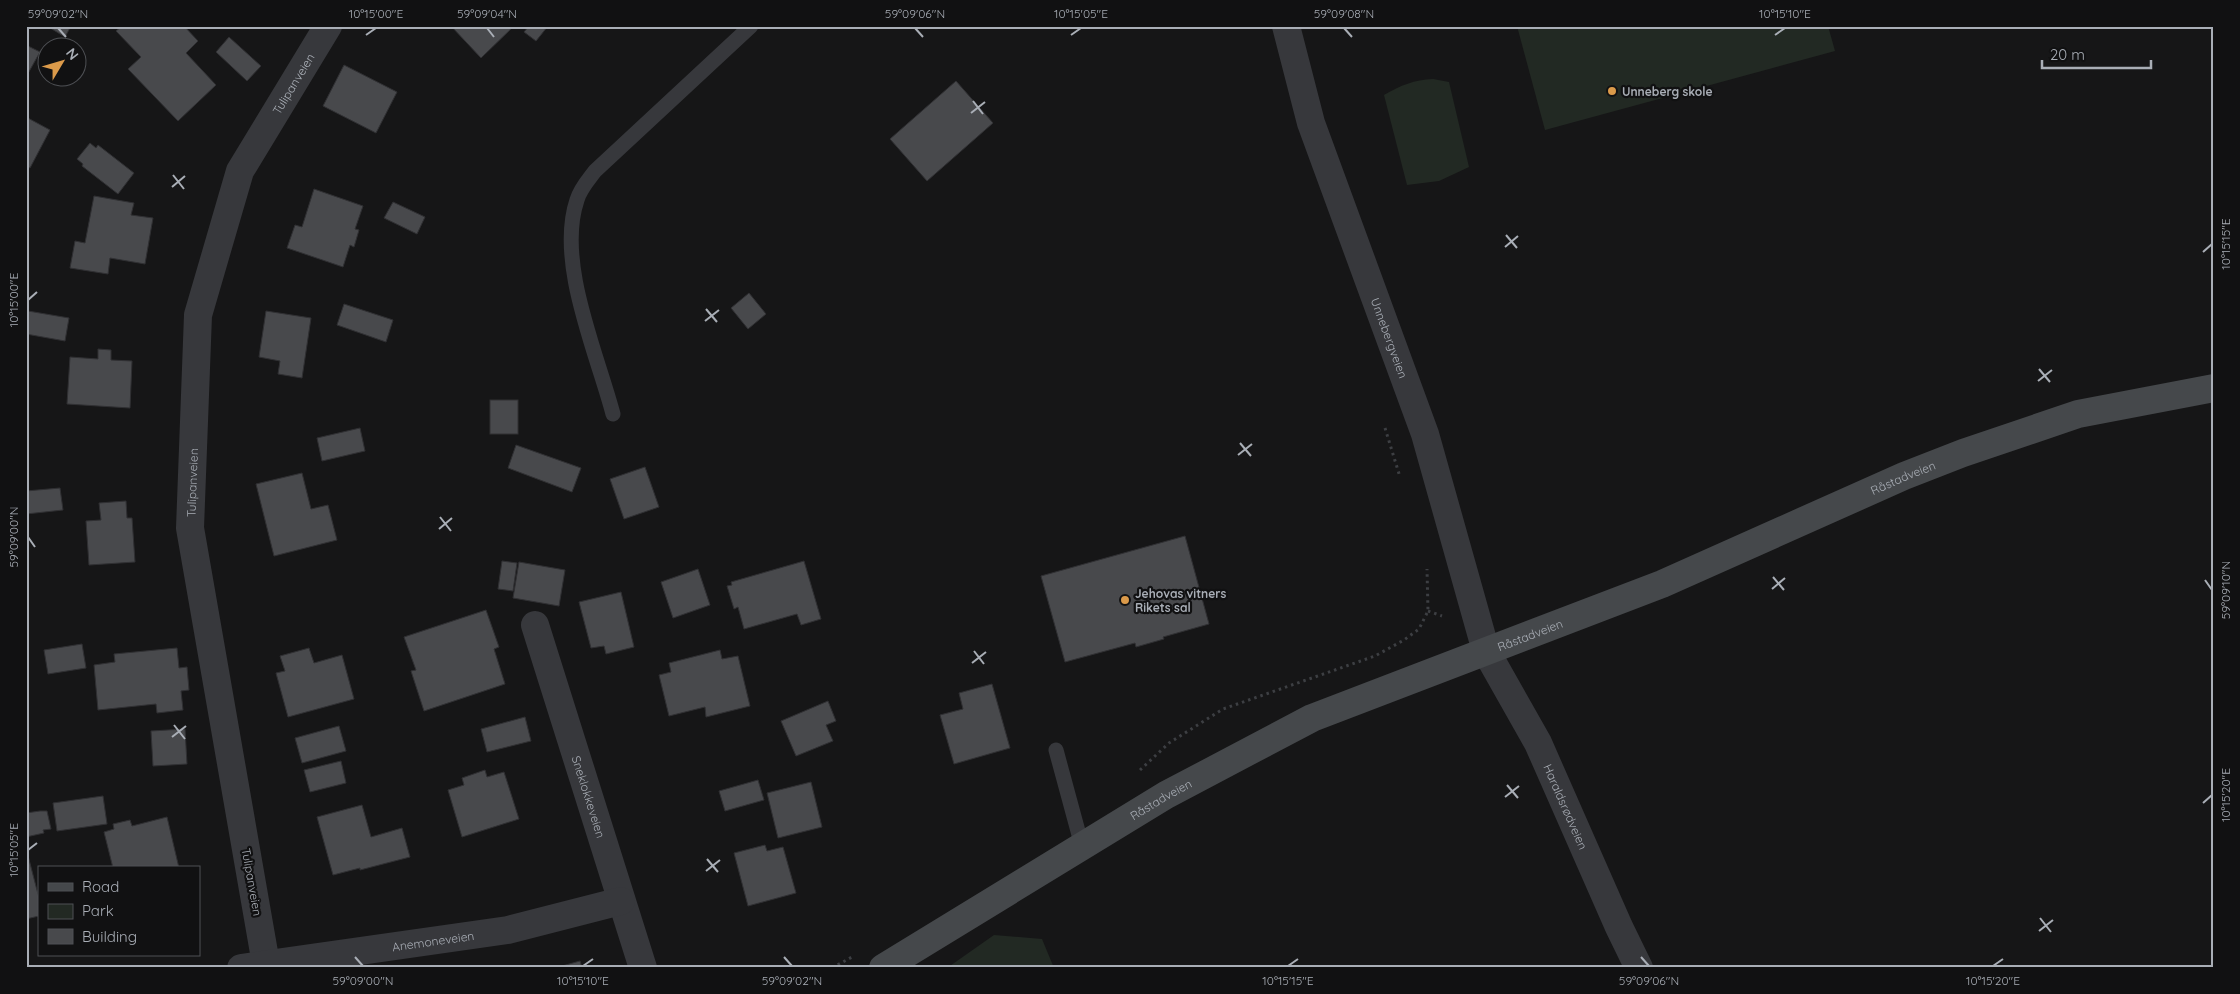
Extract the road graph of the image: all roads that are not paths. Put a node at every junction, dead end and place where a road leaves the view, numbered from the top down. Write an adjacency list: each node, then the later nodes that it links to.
1 (328, 26): 11 (street, Tulipanveien)
2 (751, 26): 5 (lane)
3 (1286, 26): 7 (street, Unnebergveien)
4 (2214, 388): 7 (main road, Råstadveien)
5 (613, 414)
6 (535, 625): 10 (street, Sneklokkeveien)
7 (1486, 651): 9 (main road, Råstadveien); 14 (street, Haraldsrødveien)
8 (1056, 750): 9 (lane)
9 (1082, 846): 13 (main road, Råstadveien)
10 (621, 901): 11 (street, Anemoneveien); 12 (street, Sneklokkeveien)
11 (253, 966)
12 (643, 968)
13 (883, 968)
14 (1640, 968)

